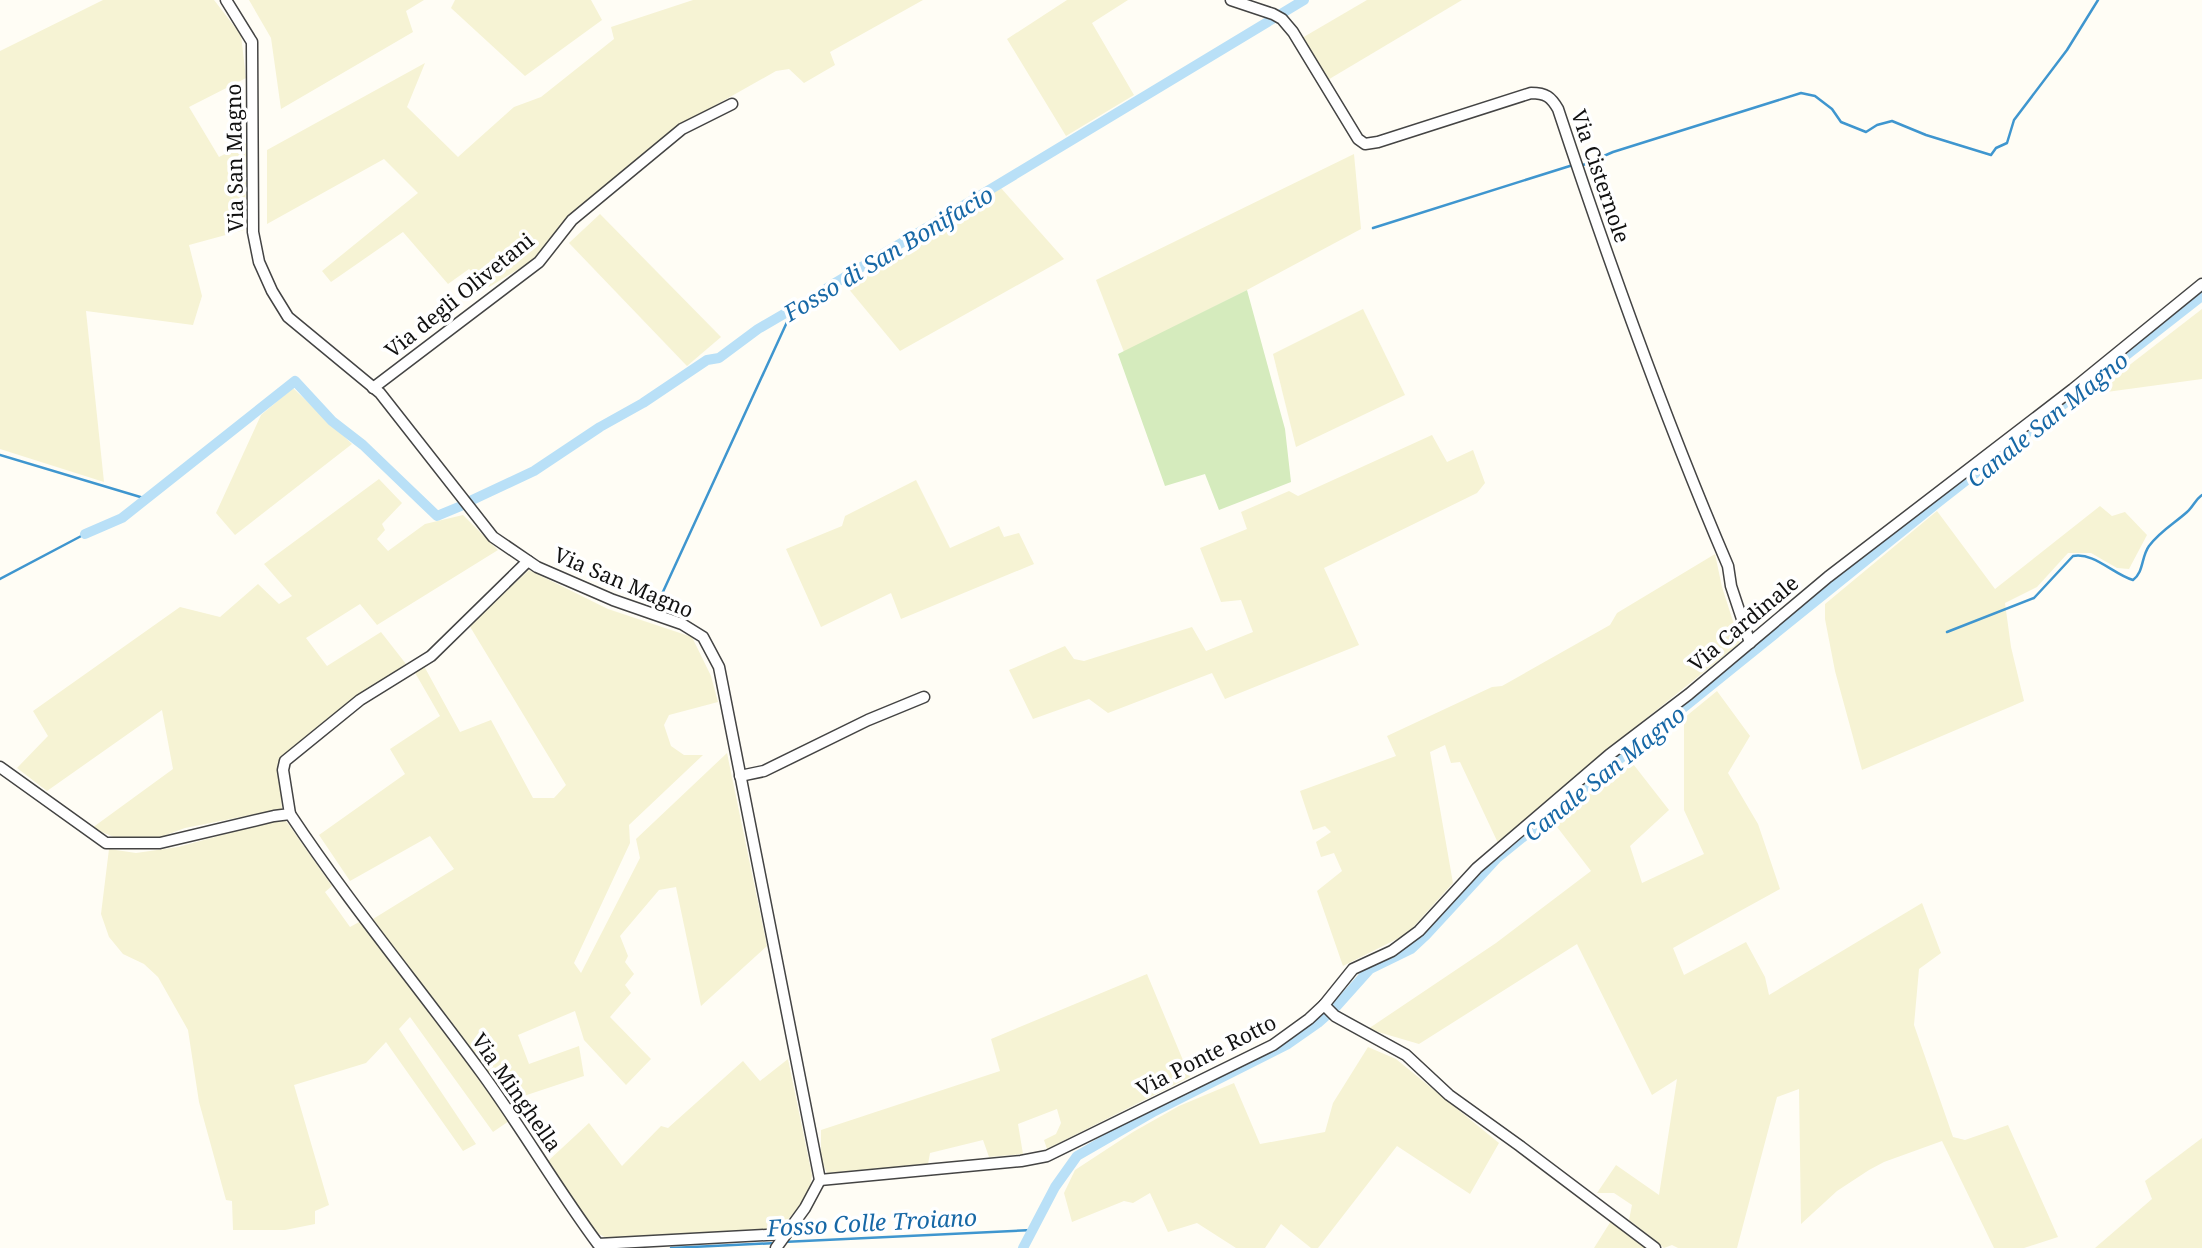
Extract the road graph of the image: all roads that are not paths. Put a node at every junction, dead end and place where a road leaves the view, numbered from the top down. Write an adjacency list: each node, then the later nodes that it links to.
1 (226, 0): 5 (street, Via San Magno)
2 (1231, 0): 7 (street, Via Cisternole)
3 (732, 104): 5 (street, Via degli Olivetani)
4 (2202, 284): 7 (street, Via Cardinale)
5 (373, 388): 6 (street, Via San Magno)
6 (528, 561): 10 (street, Via San Magno); 11 (street)
7 (1750, 643): 12 (street, Via Cardinale)
8 (924, 697): 10 (street)
9 (0, 767): 11 (street)
10 (740, 776): 13 (street, Via San Magno)
11 (290, 814): 14 (street, Via Minghella)
12 (1329, 1009): 13 (street, Via Ponte Rotto); 15 (street)
13 (820, 1180): 14 (street)
14 (780, 1240)
15 (1655, 1248)

